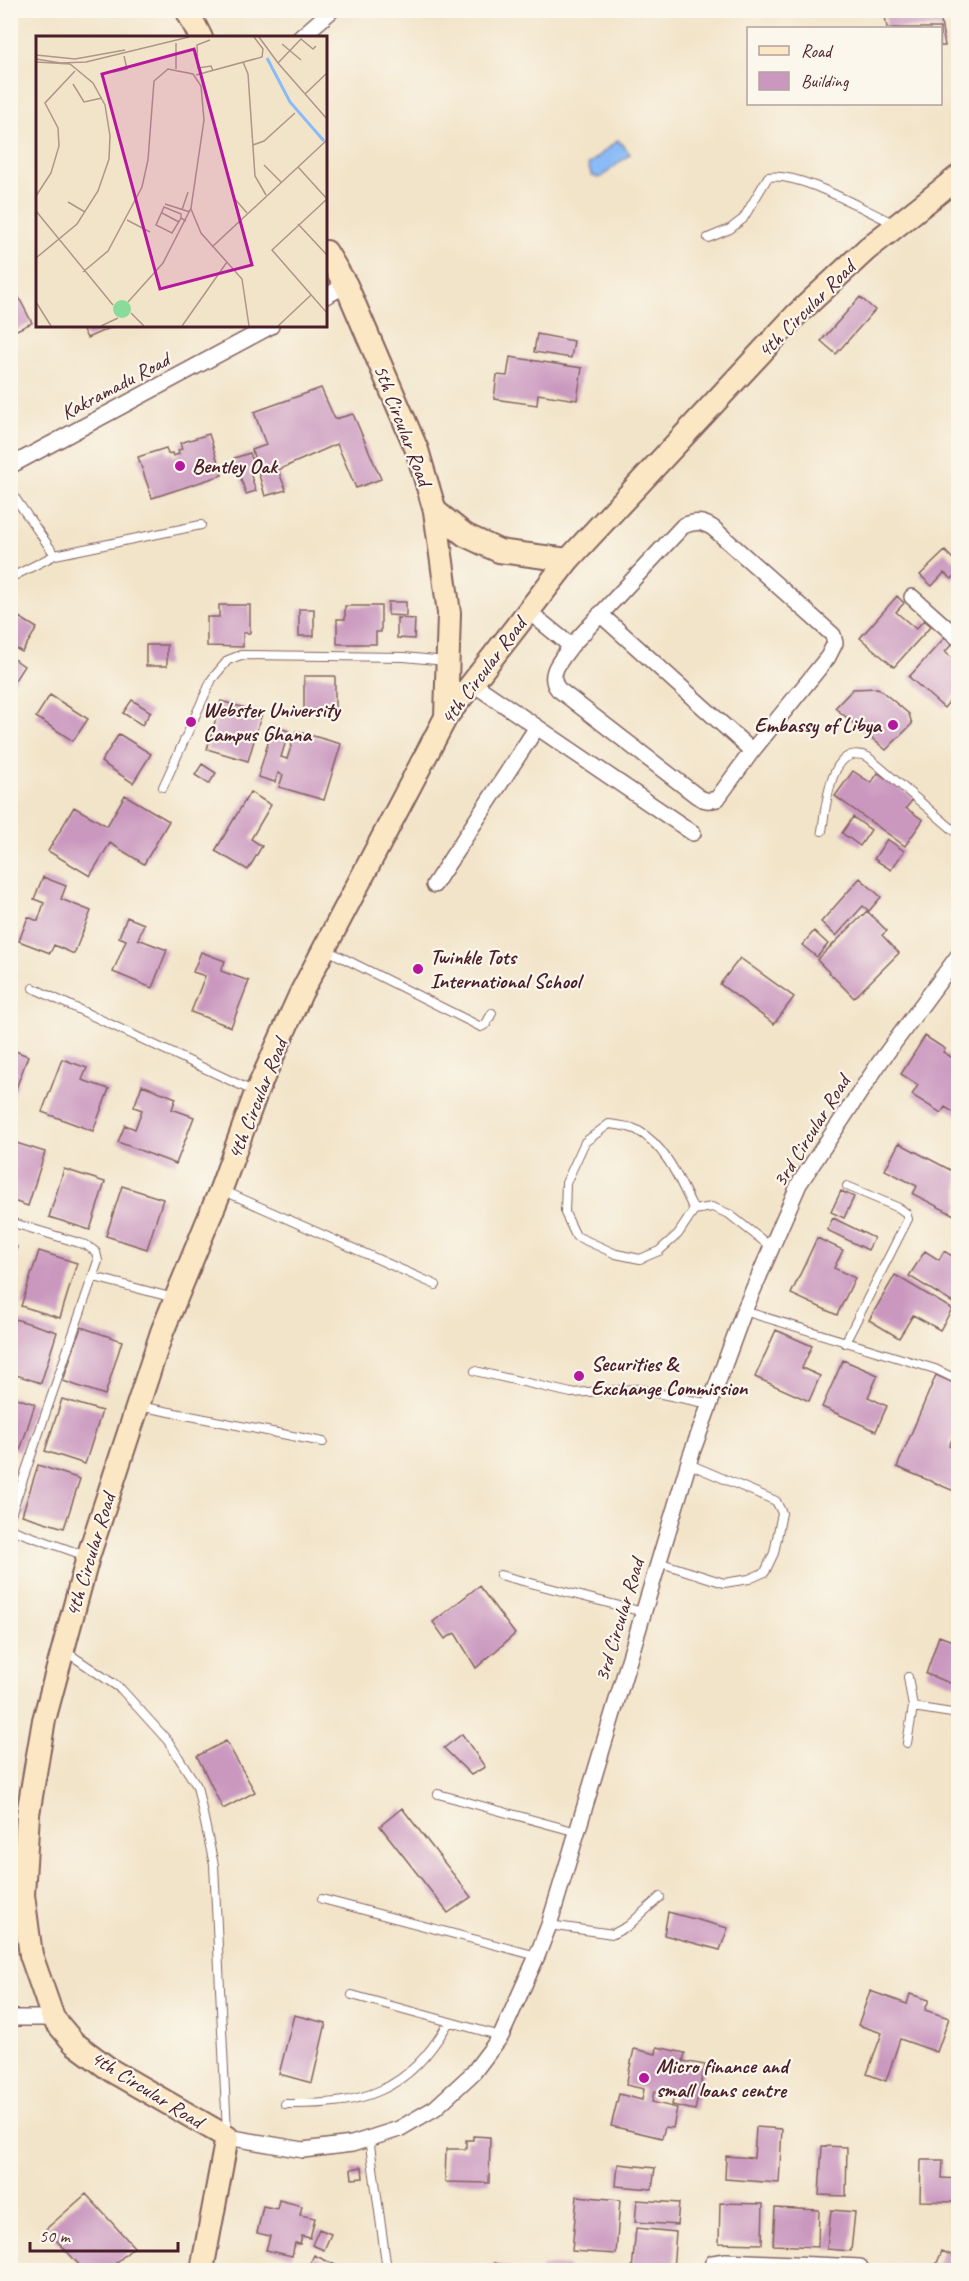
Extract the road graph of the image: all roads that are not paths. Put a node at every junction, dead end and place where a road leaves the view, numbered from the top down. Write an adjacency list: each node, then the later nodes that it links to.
1 (187, 10): 3 (street)
2 (332, 10): 4 (street)
3 (200, 36)
4 (302, 36)
5 (958, 177): 6 (street, 4th Circular Road)
6 (897, 225): 7 (lane); 17 (street, 4th Circular Road)
7 (708, 238)
8 (327, 254): 9 (street, 5th Circular Road)
9 (346, 285): 10 (street); 14 (street, 5th Circular Road)
10 (327, 295)
11 (269, 327): 12 (street, Kakramadu Road)
12 (10, 466)
13 (10, 491): 16 (lane)
14 (435, 512): 17 (street); 24 (street, 5th Circular Road)
15 (201, 525): 16 (lane)
16 (55, 555): 18 (lane)
17 (568, 560): 20 (street, 4th Circular Road)
18 (10, 578)
19 (912, 597): 22 (street)
20 (528, 611): 23 (street); 25 (street, 4th Circular Road)
21 (600, 614): 23 (street); 28 (street); 28 (street)
22 (958, 638)
23 (571, 646): 28 (street)
24 (448, 661): 26 (street, 5th Circular Road); 29 (lane)
25 (472, 683): 26 (street, 4th Circular Road); 27 (street)
26 (446, 717): 34 (street, 4th Circular Road)
27 (537, 727): 31 (street); 33 (street)
28 (752, 751)
29 (163, 787)
30 (822, 831): 32 (lane)
31 (693, 833)
32 (958, 834)
33 (434, 885)
34 (323, 948): 37 (lane); 38 (street, 4th Circular Road)
35 (958, 956): 43 (street, 3rd Circular Road)
36 (33, 988): 38 (lane)
37 (492, 1013)
38 (256, 1093): 40 (street, 4th Circular Road)
39 (848, 1186): 48 (lane)
40 (221, 1189): 45 (lane); 46 (street, 4th Circular Road)
41 (694, 1210): 41 (lane); 43 (lane)
42 (10, 1222): 44 (lane)
43 (771, 1247): 47 (street, 3rd Circular Road)
44 (93, 1277): 46 (lane); 55 (lane)
45 (436, 1285)
46 (176, 1298): 52 (street, 4th Circular Road)
47 (744, 1311): 48 (lane); 51 (street, 3rd Circular Road)
48 (845, 1343): 50 (lane)
49 (475, 1371): 51 (lane)
50 (958, 1380)
51 (710, 1404): 54 (street, 3rd Circular Road)
52 (137, 1406): 53 (lane); 57 (street, 4th Circular Road)
53 (323, 1442)
54 (689, 1464): 58 (street, 3rd Circular Road); 58 (lane)
55 (10, 1516)
56 (10, 1529): 57 (lane)
57 (87, 1557): 61 (street, 4th Circular Road)
58 (658, 1562): 60 (street, 3rd Circular Road)
59 (500, 1575): 60 (lane)
60 (643, 1611): 67 (street, 3rd Circular Road)
61 (63, 1650): 74 (street, 4th Circular Road); 78 (lane)
62 (908, 1677): 63 (lane)
63 (914, 1707): 64 (lane); 65 (lane)
64 (958, 1714)
65 (907, 1743)
66 (438, 1794): 67 (lane)
67 (577, 1832): 70 (street, 3rd Circular Road)
68 (660, 1897): 70 (lane)
69 (322, 1899): 71 (lane)
70 (549, 1925): 71 (street, 3rd Circular Road)
71 (537, 1956): 76 (street, 3rd Circular Road)
72 (351, 1995): 75 (lane)
73 (10, 2018): 74 (street)
74 (53, 2018): 78 (street, 4th Circular Road)
75 (449, 2022): 76 (lane); 77 (lane)
76 (501, 2036): 79 (street, 3rd Circular Road)
77 (285, 2104)
78 (227, 2137): 79 (street, 3rd Circular Road); 81 (street)
79 (369, 2138): 82 (lane)
80 (860, 2267): 83 (street)
81 (202, 2271)
82 (387, 2271)
83 (710, 2271)

